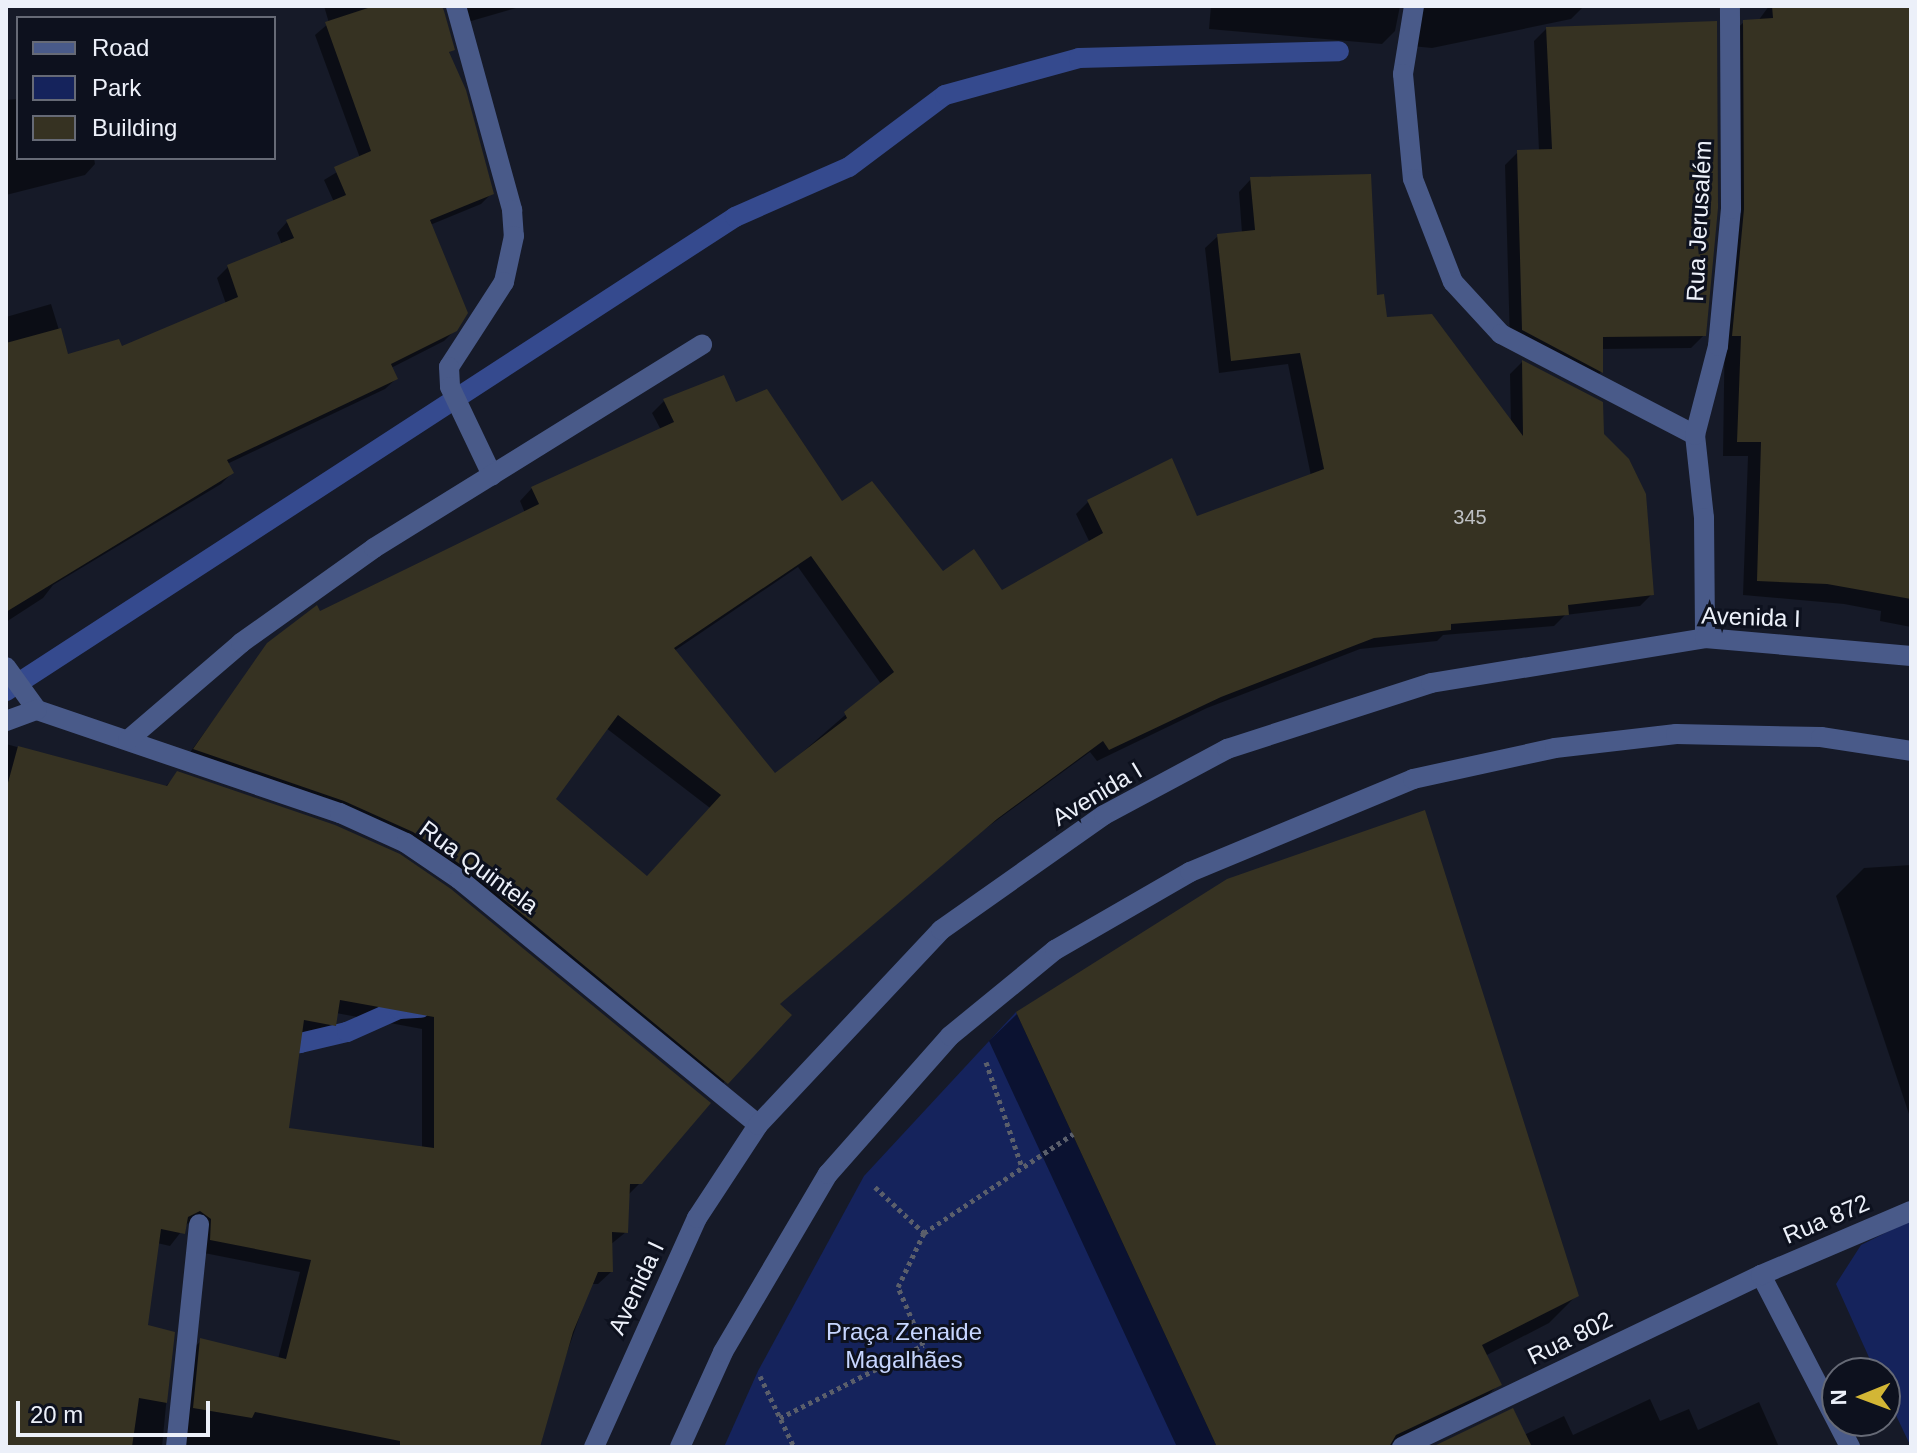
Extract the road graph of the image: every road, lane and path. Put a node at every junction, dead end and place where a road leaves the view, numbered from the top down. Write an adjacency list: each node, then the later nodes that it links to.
1 (456, 6): 6 (street)
2 (1414, 6): 5 (street)
3 (1730, 6): 5 (street, Rua Jerusalém)
4 (702, 345): 6 (street)
5 (1695, 435): 7 (street)
6 (492, 475): 12 (street)
7 (1705, 638): 8 (street, Avenida I); 15 (street, Avenida I)
8 (1911, 656)
9 (7, 669): 10 (street)
10 (34, 706): 11 (street); 12 (street, Rua Quintela)
11 (6, 721)
12 (128, 740): 15 (street, Rua Quintela)
13 (1911, 751): 27 (street)
14 (985, 1059): 17 (path)
15 (758, 1125): 26 (street, Avenida I)
16 (1073, 1134): 17 (path)
17 (1022, 1167): 21 (path)
18 (864, 1176): 21 (path)
19 (1911, 1211): 22 (street, Rua 872)
20 (199, 1224): 25 (street)
21 (924, 1233): 24 (path)
22 (1761, 1275): 29 (street, Rua 802); 30 (street)
23 (758, 1371): 24 (path)
24 (780, 1418): 28 (path)
25 (176, 1447)
26 (594, 1447)
27 (680, 1447)
28 (794, 1447)
29 (1402, 1447)
30 (1850, 1447)

